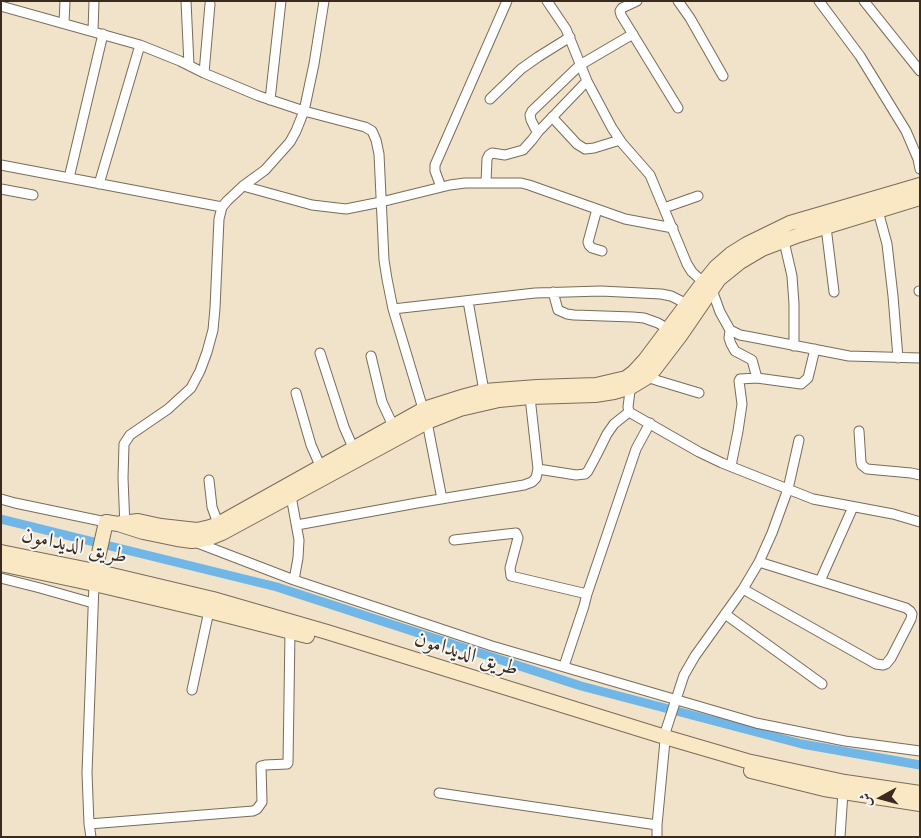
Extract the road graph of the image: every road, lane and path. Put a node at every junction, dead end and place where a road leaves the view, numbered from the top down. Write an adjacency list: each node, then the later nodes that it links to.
1 (65, 1): 14 (street)
2 (94, 1): 15 (street)
3 (186, 1): 20 (street)
4 (282, 1): 27 (street)
5 (324, 1): 29 (street)
6 (507, 1): 40 (street)
7 (547, 1): 18 (street)
8 (637, 1): 17 (street)
9 (678, 1): 24 (street)
10 (819, 1): 34 (street)
11 (864, 1): 22 (street)
12 (210, 4): 23 (street)
13 (1, 6): 14 (street)
14 (64, 23): 15 (street)
15 (92, 31): 16 (street)
16 (103, 34): 19 (street); 35 (street)
17 (633, 34): 21 (street); 28 (street)
18 (570, 38): 21 (street); 26 (street)
19 (140, 45): 20 (street); 37 (street)
20 (188, 65): 23 (street)
21 (580, 65): 25 (street); 31 (street)
22 (920, 71)
23 (204, 73): 27 (street)
24 (723, 76)
25 (587, 81): 30 (street); 32 (street)
26 (490, 99)
27 (270, 100): 29 (street)
28 (678, 108)
29 (304, 111): 39 (street); 45 (street)
30 (552, 117): 31 (street); 32 (street)
31 (538, 132): 36 (street)
32 (620, 140): 47 (street)
33 (1, 165): 35 (street)
34 (920, 169)
35 (69, 178): 37 (street)
36 (486, 182): 40 (street); 48 (street)
37 (99, 184): 46 (street)
38 (920, 185): 52 (street)
39 (243, 186): 45 (street); 46 (street)
40 (441, 187): 45 (street)
41 (1, 189): 42 (street)
42 (33, 195)
43 (698, 196): 47 (street)
44 (920, 198): 49 (street)
45 (381, 202): 59 (street)
46 (222, 207): 92 (street)
47 (664, 208): 51 (street)
48 (597, 209): 51 (street); 53 (street)
49 (878, 211): 50 (street); 66 (street)
50 (826, 227): 52 (street); 56 (street)
51 (672, 228): 54 (street)
52 (781, 235): 54 (street); 62 (street)
53 (602, 251)
54 (708, 286): 58 (street); 60 (street); 61 (street)
55 (553, 292): 57 (street); 58 (street); 61 (street)
56 (834, 292)
57 (468, 301): 59 (street); 70 (street)
58 (687, 304): 61 (street)
59 (393, 309): 75 (street)
60 (730, 330): 62 (street); 69 (street)
61 (674, 333): 68 (street)
62 (794, 346): 63 (street)
63 (814, 350): 66 (street); 69 (street)
64 (320, 353): 80 (street)
65 (371, 356): 78 (street)
66 (898, 358): 67 (street)
67 (920, 358)
68 (637, 376): 70 (street); 72 (street); 73 (street); 74 (street)
69 (757, 378): 81 (street)
70 (484, 391): 75 (street)
71 (296, 393): 83 (street)
72 (699, 393)
73 (530, 397): 75 (street); 82 (street)
74 (629, 412): 76 (street); 82 (street)
75 (425, 416): 78 (street); 89 (street)
76 (650, 423): 81 (street); 105 (street)
77 (859, 430): 84 (street)
78 (396, 432): 80 (street)
79 (799, 440): 86 (street)
80 (356, 454): 83 (street)
81 (730, 466): 86 (street)
82 (538, 469): 89 (street)
83 (323, 472): 87 (street); 94 (street)
84 (920, 475)
85 (209, 480): 94 (street)
86 (788, 489): 90 (street); 98 (street)
87 (291, 496): 93 (street); 94 (street)
88 (1, 499): 92 (street)
89 (442, 499): 93 (street)
90 (853, 507): 91 (street); 103 (street)
91 (920, 522)
92 (119, 524): 94 (street); 96 (street); 101 (street)
93 (297, 525): 102 (street)
94 (220, 529): 96 (street)
95 (454, 540): 105 (street)
96 (192, 541): 102 (street)
97 (1, 552): 101 (street, طريق الديدامون)
98 (759, 562): 103 (street); 104 (street)
99 (1, 564): 101 (street, طريق الديدامون)
100 (1, 578): 106 (street)
101 (94, 578): 106 (street); 107 (street, طريق الديدامون); 110 (street, طريق الديدامون)
102 (294, 580): 111 (street)
103 (820, 581): 104 (street)
104 (743, 589): 108 (street)
105 (587, 594): 111 (street)
106 (93, 604): 120 (street)
107 (209, 611): 109 (street, طريق الديدامون); 113 (street)
108 (725, 614): 112 (street); 114 (street)
109 (290, 632): 110 (street, طريق الديدامون); 120 (street)
110 (327, 637): 115 (street, طريق الديدامون)
111 (564, 666): 114 (street)
112 (822, 684)
113 (192, 690)
114 (674, 703): 115 (street); 116 (street)
115 (665, 738): 117 (street, طريق الديدامون); 119 (street, طريق الديدامون); 121 (street)
116 (920, 751)
117 (843, 792): 119 (street, طريق الديدامون); 124 (street)
118 (439, 793): 121 (street)
119 (917, 798)
120 (89, 824): 122 (street)
121 (657, 825): 123 (street)
122 (91, 837)
123 (657, 837)
124 (840, 837)

